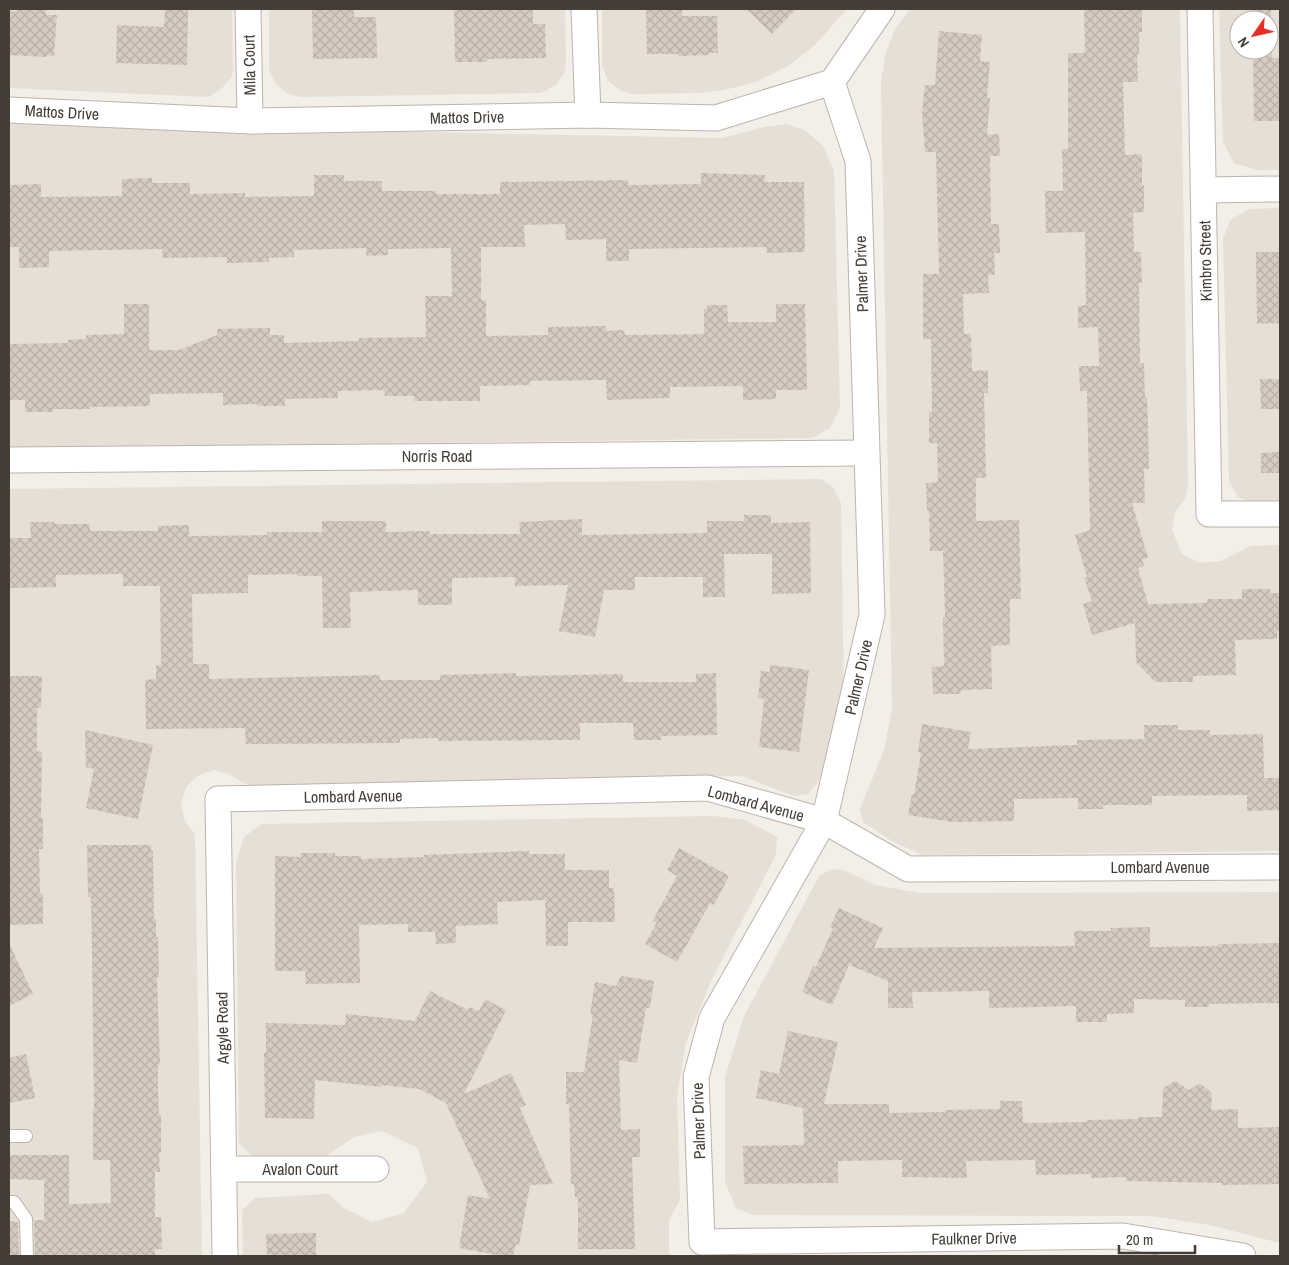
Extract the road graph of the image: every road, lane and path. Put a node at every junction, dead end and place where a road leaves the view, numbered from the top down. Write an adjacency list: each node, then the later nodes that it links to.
1 (248, 9): 8 (street, Mila Court)
2 (584, 9): 7 (street)
3 (882, 9): 5 (street)
4 (1200, 9): 10 (street, Kimbro Street)
5 (832, 82): 7 (street, Mattos Drive); 11 (street, Palmer Drive)
6 (9, 110): 8 (street, Mattos Drive)
7 (588, 115): 8 (street, Mattos Drive)
8 (250, 121)
9 (1280, 189): 10 (street)
10 (1204, 190): 13 (street, Kimbro Street)
11 (866, 453): 12 (street, Norris Road); 15 (street, Palmer Drive)
12 (9, 460)
13 (1280, 514)
14 (218, 799): 15 (street, Lombard Avenue); 19 (street, Argyle Road)
15 (824, 821): 16 (street, Lombard Avenue); 22 (street, Palmer Drive)
16 (1280, 867)
17 (9, 1136): 18 (lane)
18 (26, 1136)
19 (224, 1169): 20 (street, Avalon Court); 24 (street, Argyle Road)
20 (376, 1169)
21 (9, 1202): 23 (lane)
22 (702, 1242): 25 (street, Faulkner Drive)
23 (27, 1256)
24 (224, 1256)
25 (1244, 1256)

